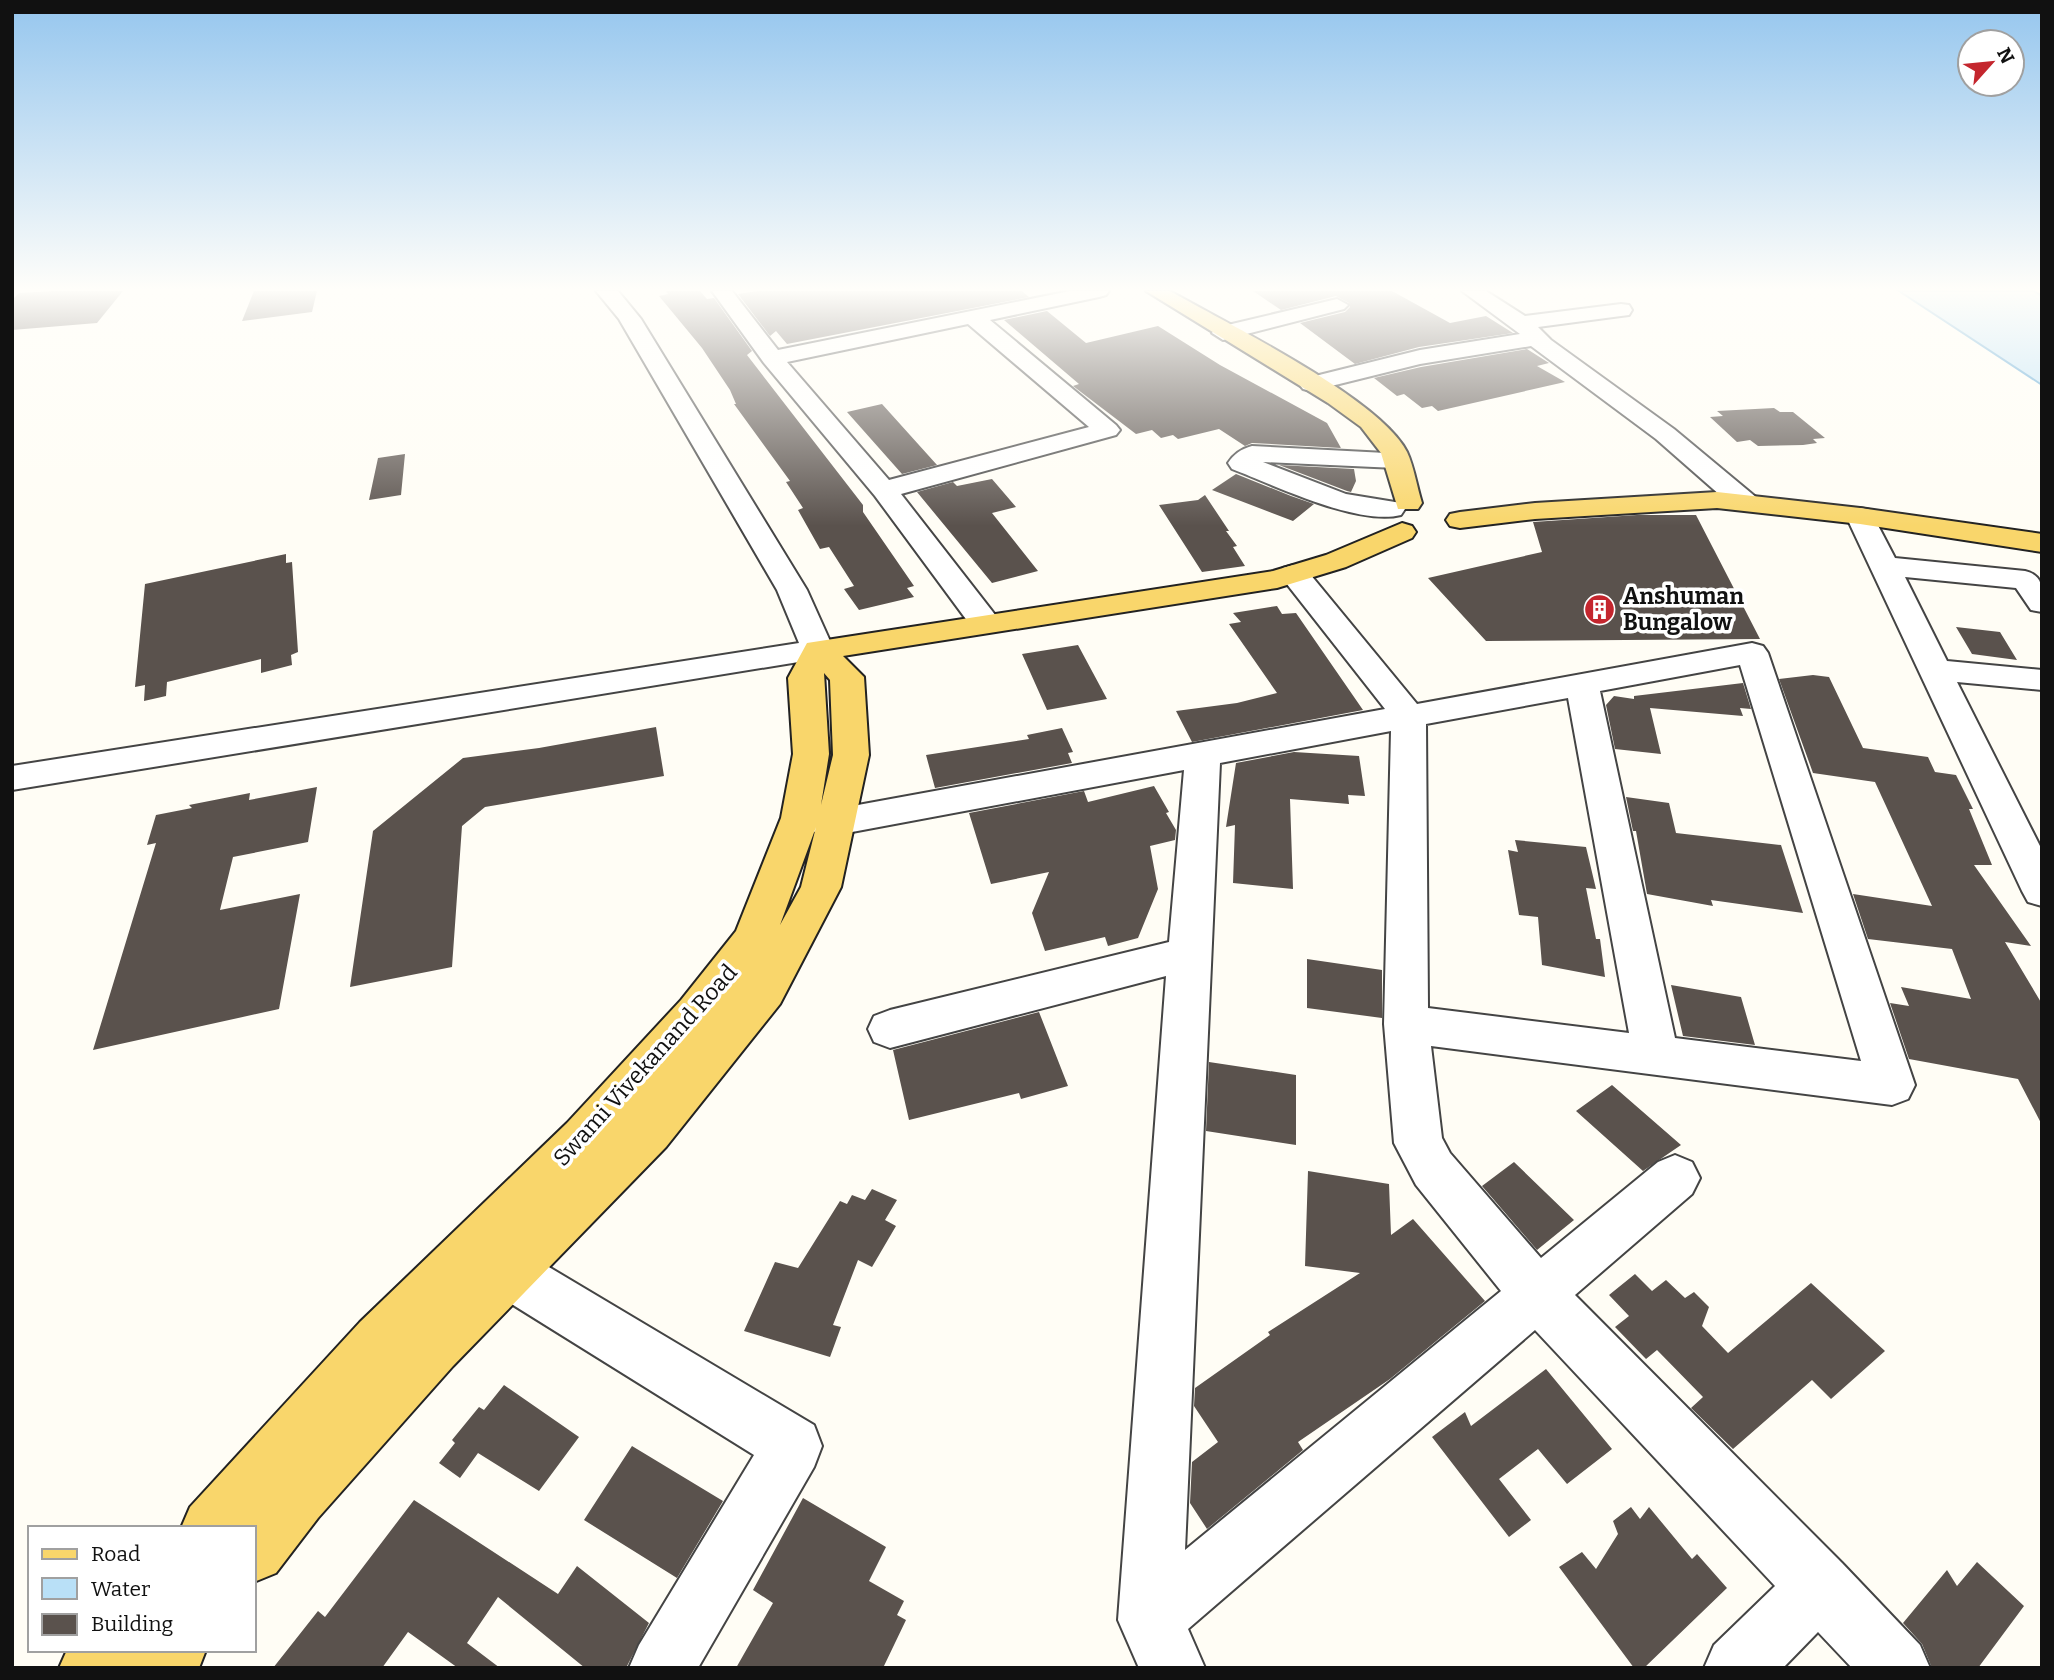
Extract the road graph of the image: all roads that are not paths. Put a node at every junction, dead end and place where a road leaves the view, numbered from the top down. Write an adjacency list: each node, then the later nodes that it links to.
1 (660, 369): 18 (street)
2 (782, 369): 9 (street)
3 (1035, 369): 9 (street)
4 (1286, 369): 7 (main road)
5 (1372, 369): 7 (street)
6 (1580, 369): 10 (street)
7 (1311, 384): 8 (main road)
8 (1396, 460): 12 (main road); 12 (street)
9 (884, 490): 17 (street)
10 (1748, 504): 11 (main road); 12 (main road)
11 (1860, 516): 13 (main road); 14 (street)
12 (1422, 524): 15 (main road)
13 (2042, 543)
14 (1884, 566): 16 (street); 19 (street)
15 (1294, 574): 17 (main road); 22 (street)
16 (2042, 603)
17 (985, 623): 18 (main road)
18 (818, 650): 24 (street); 25 (main road)
19 (1935, 670): 20 (street); 26 (street)
20 (2042, 680)
21 (1582, 684): 22 (street); 30 (street); 30 (street)
22 (1409, 716): 23 (street); 28 (street)
23 (1203, 755): 25 (street); 27 (street)
24 (12, 778)
25 (818, 820): 32 (main road); 34 (main road, Swami Vivekanand Road)
26 (2042, 891)
27 (1189, 954): 29 (street); 37 (street)
28 (1406, 1024): 30 (street); 33 (street)
29 (890, 1029)
30 (1656, 1055)
31 (1675, 1178): 33 (street)
32 (508, 1272): 35 (main road); 42 (street)
33 (1537, 1294): 36 (street); 37 (street)
34 (213, 1526)
35 (256, 1548)
36 (1821, 1585): 43 (street); 44 (street)
37 (1161, 1644)
38 (105, 1652): 40 (main road)
39 (172, 1652): 41 (main road)
40 (92, 1668)
41 (160, 1668)
42 (662, 1668)
43 (1738, 1668)
44 (1897, 1668)

